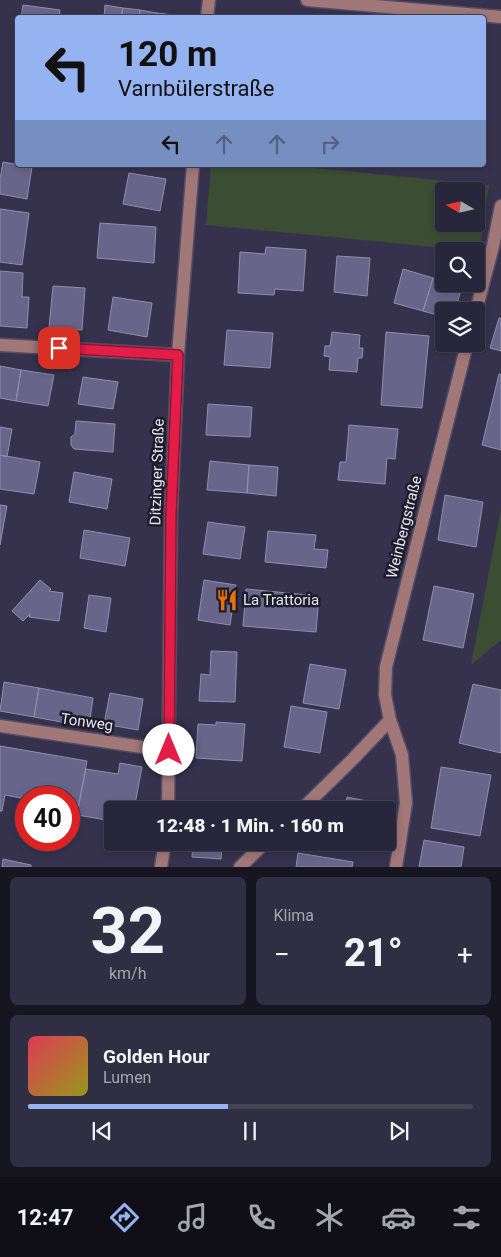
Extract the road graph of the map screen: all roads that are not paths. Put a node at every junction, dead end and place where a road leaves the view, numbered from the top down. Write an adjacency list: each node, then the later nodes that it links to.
1 (209, 0): 3 (street)
2 (307, 0): 4 (street)
3 (207, 15)
4 (478, 15)
5 (486, 16): 6 (street)
6 (501, 17)
7 (193, 167): 12 (street, Ditzinger Straße)
8 (501, 206): 9 (street)
9 (478, 302)
10 (0, 345): 12 (street)
11 (466, 352): 13 (street, Weinbergstraße)
12 (178, 355): 15 (street, Ditzinger Straße)
13 (390, 720): 17 (street); 22 (street, Weinbergstraße)
14 (0, 726): 15 (street, Tonweg)
15 (169, 750): 16 (street, Ditzinger Straße)
16 (168, 801)
17 (310, 801)
18 (164, 851): 20 (street)
19 (257, 851): 21 (street)
20 (161, 867)
21 (240, 867)
22 (396, 867)

